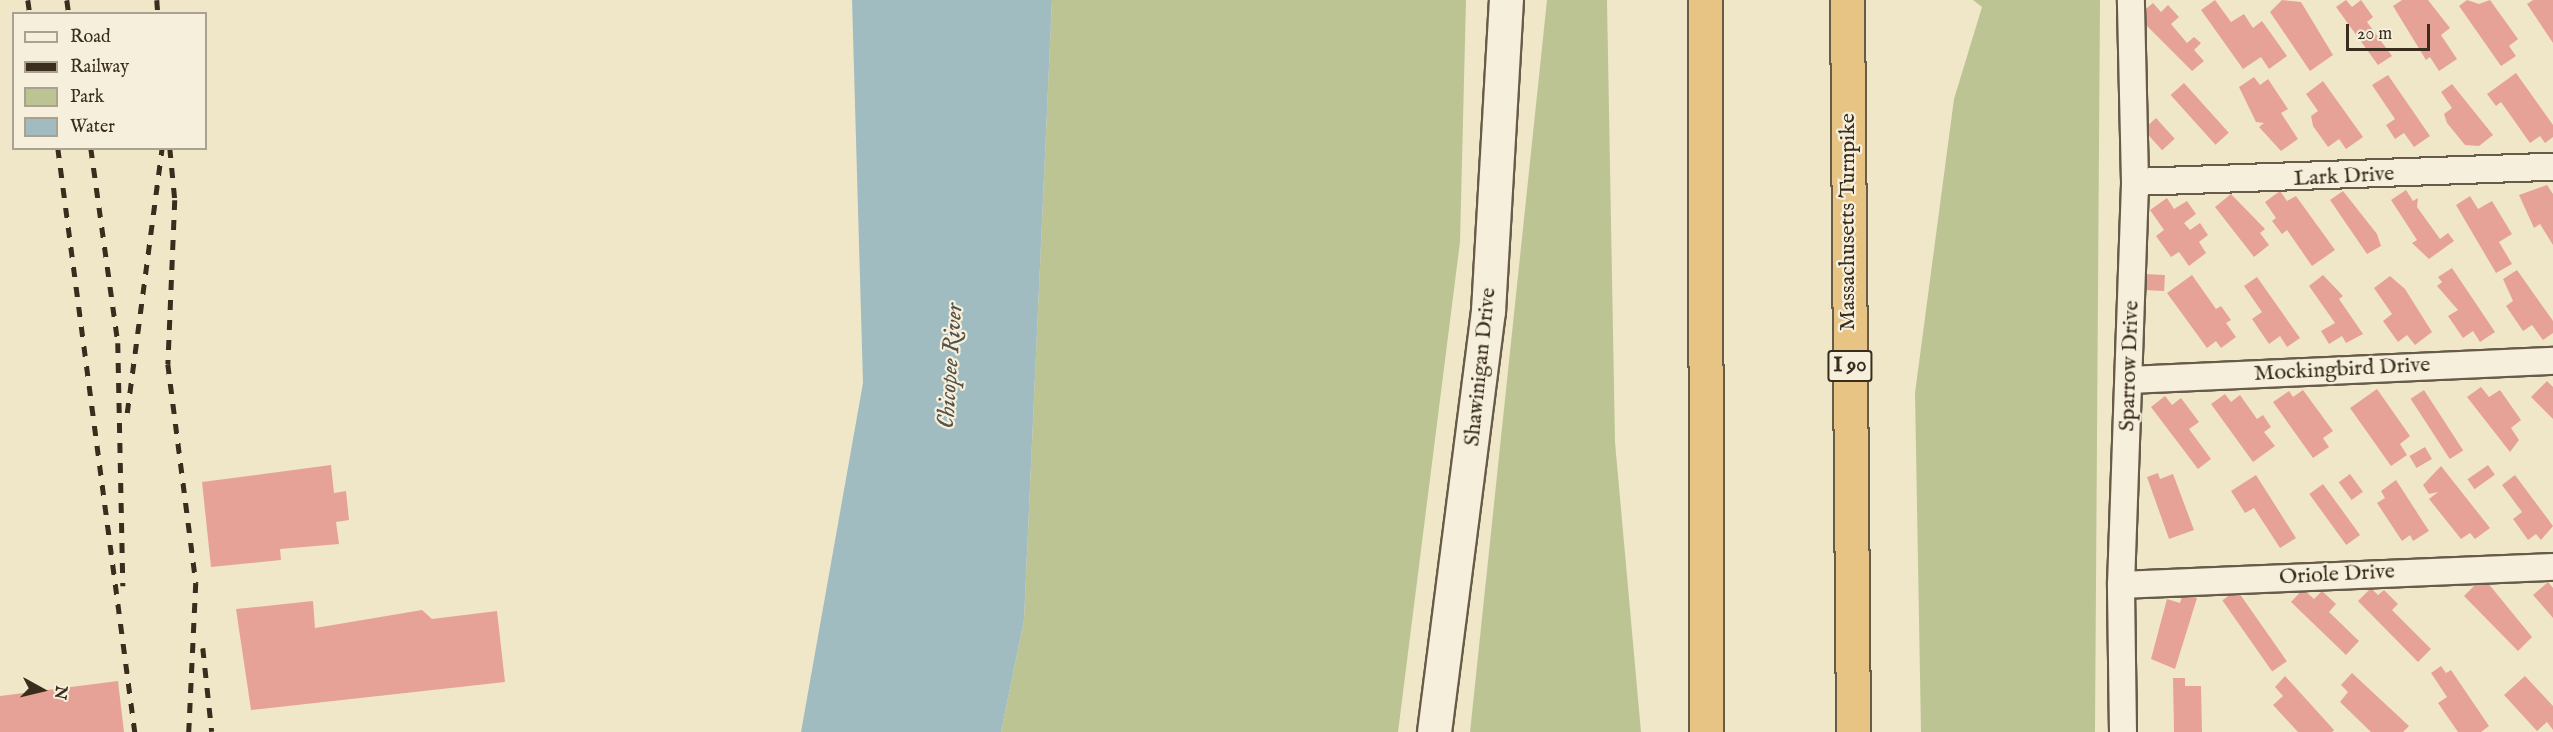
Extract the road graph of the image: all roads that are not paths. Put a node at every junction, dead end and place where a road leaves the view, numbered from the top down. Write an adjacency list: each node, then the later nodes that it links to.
1 (1506, 0): 11 (main road, Shawinigan Drive)
2 (1705, 0): 12 (highway)
3 (1847, 0): 13 (highway, Massachusetts Turnpike / I 90)
4 (2131, 0): 6 (street, Sparrow Drive)
5 (2553, 167): 6 (street, Lark Drive)
6 (2135, 182): 8 (street, Sparrow Drive)
7 (2553, 361): 8 (street, Mockingbird Drive)
8 (2131, 380): 10 (street, Sparrow Drive)
9 (2553, 567): 10 (street, Oriole Drive)
10 (2121, 585): 14 (street, Sparrow Drive)
11 (1434, 732)
12 (1706, 732)
13 (1853, 732)
14 (2123, 732)

